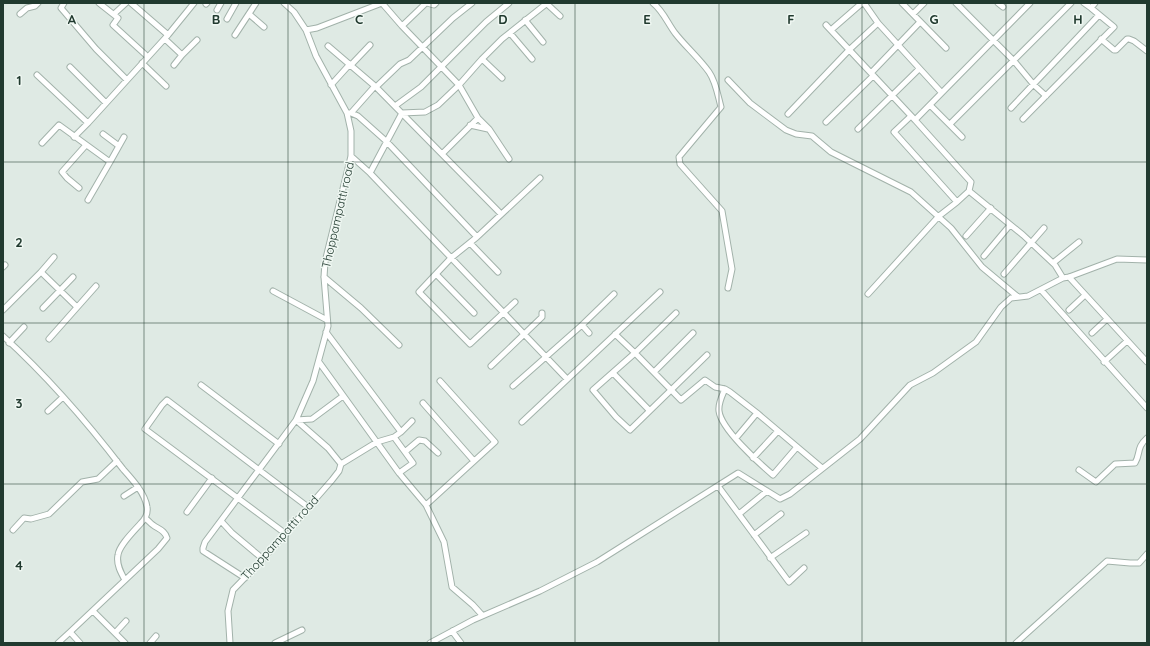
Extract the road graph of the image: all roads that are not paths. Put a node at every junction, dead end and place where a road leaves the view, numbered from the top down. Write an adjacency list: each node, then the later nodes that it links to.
1 (38, 3): 29 (street)
2 (99, 3): 30 (street)
3 (126, 3): 30 (street)
4 (130, 3): 46 (street)
5 (194, 3): 46 (street)
6 (221, 3): 28 (street)
7 (236, 3): 35 (street)
8 (256, 3): 31 (street)
9 (284, 3): 42 (street, Thoppampatti road)
10 (382, 3): 40 (street); 42 (street)
11 (426, 3): 12 (street); 40 (street)
12 (436, 3)
13 (472, 3): 54 (street)
14 (509, 3): 67 (street)
15 (546, 3): 34 (street); 36 (street)
16 (653, 3): 141 (street)
17 (863, 3): 38 (street); 43 (street)
18 (902, 3): 32 (street)
19 (924, 3): 32 (street)
20 (956, 3): 49 (street)
21 (998, 3): 27 (street)
22 (1030, 3): 49 (street)
23 (1070, 3): 62 (street)
24 (1084, 3): 26 (street)
25 (62, 4): 72 (street)
26 (1093, 5): 33 (street)
27 (1003, 7)
28 (217, 10)
29 (20, 14)
30 (114, 14): 59 (street)
31 (249, 14): 41 (street); 45 (street)
32 (913, 14): 37 (street)
33 (1099, 15): 47 (street); 74 (street)
34 (560, 16)
35 (227, 19)
36 (525, 20): 44 (street); 50 (street)
37 (920, 22): 52 (street); 55 (street)
38 (878, 23): 52 (street); 56 (street)
39 (826, 25): 43 (street)
40 (402, 26): 54 (street)
41 (264, 27)
42 (306, 30): 75 (street, Thoppampatti road)
43 (831, 30): 56 (street)
44 (510, 33): 60 (street); 61 (street)
45 (235, 36)
46 (166, 37): 58 (street); 59 (street)
47 (1101, 39): 57 (street); 81 (street)
48 (198, 40): 58 (street)
49 (993, 40): 62 (street); 79 (street)
50 (543, 42)
51 (370, 45): 64 (street)
52 (898, 45): 68 (street); 69 (street)
53 (328, 46): 64 (street)
54 (423, 47): 67 (street); 78 (street)
55 (946, 48)
56 (849, 50): 69 (street); 88 (street)
57 (1147, 51)
58 (182, 55): 65 (street)
59 (148, 57): 63 (street)
60 (482, 59): 71 (street); 76 (street)
61 (532, 59)
62 (1014, 61): 74 (street); 94 (street)
63 (142, 63): 72 (street); 77 (street)
64 (350, 65): 75 (street); 78 (street)
65 (174, 66)
66 (70, 67): 82 (street)
67 (442, 68): 76 (street); 84 (street)
68 (919, 69): 79 (street); 80 (street)
69 (872, 74): 80 (street); 92 (street)
70 (36, 75): 93 (street)
71 (502, 78)
72 (128, 80): 82 (street)
73 (728, 80): 118 (street)
74 (1034, 84): 81 (street); 85 (street)
75 (331, 85): 86 (street, Thoppampatti road)
76 (459, 85): 87 (street); 89 (street)
77 (166, 86)
78 (375, 87): 84 (street); 86 (street)
79 (941, 92): 83 (street)
80 (892, 96): 90 (street); 97 (street)
81 (1046, 96): 91 (street)
82 (106, 103): 93 (street)
83 (930, 104): 90 (street); 94 (street)
84 (395, 106): 87 (street)
85 (1011, 108)
86 (349, 113): 102 (street); 107 (street, Thoppampatti road)
87 (402, 113): 102 (street); 106 (street)
88 (788, 114)
89 (478, 118): 95 (street); 96 (street)
90 (913, 118): 113 (street); 115 (street)
91 (1022, 119)
92 (826, 122)
93 (88, 123): 99 (street)
94 (950, 124): 101 (street)
95 (470, 125): 96 (street); 106 (street)
96 (489, 129): 108 (street)
97 (858, 129)
98 (103, 134): 105 (street)
99 (74, 137): 103 (street); 104 (street)
100 (124, 137): 105 (street)
101 (962, 137)
102 (386, 142): 110 (street); 122 (street)
103 (42, 143)
104 (86, 145): 109 (street); 112 (street)
105 (119, 146): 109 (street)
106 (442, 154): 117 (street)
107 (352, 156): 110 (street); 136 (street, Thoppampatti road)
108 (509, 159)
109 (110, 162): 114 (street)
110 (370, 172): 128 (street)
111 (540, 178): 117 (street)
112 (79, 188)
113 (969, 191): 115 (street); 116 (street)
114 (88, 200)
115 (957, 202): 118 (street)
116 (991, 208): 119 (street); 121 (street)
117 (501, 214): 122 (street)
118 (939, 216): 147 (street); 149 (street)
119 (1010, 225): 124 (street); 126 (street)
120 (1044, 228): 124 (street)
121 (966, 236)
122 (477, 237): 123 (street)
123 (470, 242): 128 (street); 133 (street)
124 (1031, 242): 130 (street); 135 (street)
125 (1079, 242): 130 (street)
126 (984, 256)
127 (54, 257): 132 (street)
128 (451, 258): 134 (street); 156 (street)
129 (1144, 260): 131 (street); 137 (street)
130 (1053, 263): 139 (street)
131 (1147, 266)
132 (41, 272): 143 (street); 153 (street)
133 (498, 272)
134 (436, 274): 155 (street); 156 (street)
135 (1004, 274)
136 (324, 277): 160 (street, Thoppampatti road); 173 (street)
137 (1069, 277): 139 (street); 148 (street)
138 (73, 278): 143 (street)
139 (1063, 278): 142 (street)
140 (96, 286): 151 (street)
141 (728, 288)
142 (1041, 290): 149 (street); 178 (street)
143 (60, 291): 151 (street); 152 (street)
144 (273, 291): 160 (street)
145 (660, 292): 168 (street)
146 (614, 294): 161 (street)
147 (868, 294)
148 (1085, 295): 154 (street); 159 (street)
149 (1018, 297): 213 (street)
150 (515, 302): 156 (street)
151 (77, 307): 170 (street)
152 (43, 308)
153 (3, 310)
154 (1069, 310)
155 (474, 313)
156 (503, 313): 167 (street)
157 (542, 313): 167 (street)
158 (676, 313): 174 (street)
159 (1107, 319): 166 (street); 171 (street)
160 (327, 320): 163 (street, Thoppampatti road)
161 (582, 325): 164 (street); 176 (street)
162 (24, 327): 172 (street)
163 (326, 332): 177 (street, Thoppampatti road); 200 (street)
164 (589, 333)
165 (693, 333): 181 (street)
166 (1092, 333)
167 (524, 334): 176 (street); 180 (street)
168 (615, 334): 174 (street); 183 (street)
169 (3, 336): 172 (street)
170 (49, 339)
171 (1127, 341): 178 (street); 179 (street)
172 (10, 342): 190 (street)
173 (399, 345)
174 (635, 353): 181 (street); 182 (street)
175 (707, 355): 187 (street)
176 (546, 357): 183 (street); 186 (street)
177 (319, 362): 189 (street); 196 (street, Thoppampatti road)
178 (1104, 362): 192 (street)
179 (1147, 362)
180 (491, 366)
181 (654, 372): 187 (street)
182 (613, 373): 193 (street); 193 (street)
183 (566, 379): 198 (street)
184 (440, 381): 211 (street)
185 (201, 385): 205 (street)
186 (513, 386)
187 (671, 389): 188 (street); 193 (street)
188 (725, 389): 195 (street); 202 (street)
189 (343, 396): 196 (street); 204 (street)
190 (63, 398): 194 (street); 210 (street)
191 (423, 403): 211 (street)
192 (1147, 408)
193 (649, 410)
194 (48, 411)
195 (757, 413): 199 (street); 202 (street)
196 (296, 420): 205 (street, Thoppampatti road); 212 (street)
197 (412, 421): 200 (street)
198 (522, 422)
199 (778, 431): 206 (street); 209 (street)
200 (401, 432): 201 (street)
201 (394, 437): 204 (street); 207 (street)
202 (736, 438): 209 (street)
203 (1147, 438): 215 (street)
204 (377, 442): 212 (street); 216 (street)
205 (279, 444): 214 (street, Thoppampatti road)
206 (797, 447): 209 (street); 213 (street)
207 (406, 451): 208 (street); 216 (street)
208 (438, 453)
209 (753, 458)
210 (117, 461): 219 (street); 230 (street)
211 (474, 461): 223 (street)
212 (341, 464): 224 (street, Thoppampatti road)
213 (822, 468): 220 (street)
214 (259, 470): 217 (street); 222 (street, Thoppampatti road); 224 (street)
215 (1079, 470)
216 (399, 473): 223 (street)
217 (212, 478): 222 (street); 225 (street)
218 (718, 486): 220 (street); 226 (street); 241 (street)
219 (138, 487): 221 (street); 228 (street)
220 (767, 491): 226 (street)
221 (124, 496)
222 (239, 498): 229 (street, Thoppampatti road); 232 (street)
223 (426, 505): 241 (street)
224 (308, 507): 232 (street, Thoppampatti road)
225 (187, 512)
226 (739, 514): 233 (street)
227 (781, 514): 233 (street)
228 (145, 518): 239 (street); 239 (street)
229 (221, 521): 236 (street); 238 (street, Thoppampatti road)
230 (13, 530)
231 (806, 533): 235 (street)
232 (286, 534): 236 (street, Thoppampatti road)
233 (754, 536): 235 (street)
234 (1147, 554): 256 (street)
235 (770, 558): 237 (street)
236 (263, 559): 238 (street, Thoppampatti road)
237 (804, 568)
238 (245, 578): 252 (street, Thoppampatti road)
239 (125, 580): 240 (street)
240 (93, 611): 245 (street); 246 (street)
241 (482, 615): 244 (street)
242 (126, 621): 246 (street)
243 (302, 630): 253 (street)
244 (452, 631): 254 (street); 255 (street)
245 (70, 632): 248 (street); 249 (street)
246 (115, 633): 250 (street)
247 (156, 636): 251 (street)
248 (58, 643)
249 (80, 643)
250 (125, 643)
251 (150, 643)
252 (230, 643)
253 (275, 643)
254 (430, 643)
255 (461, 643)
256 (1016, 643)

